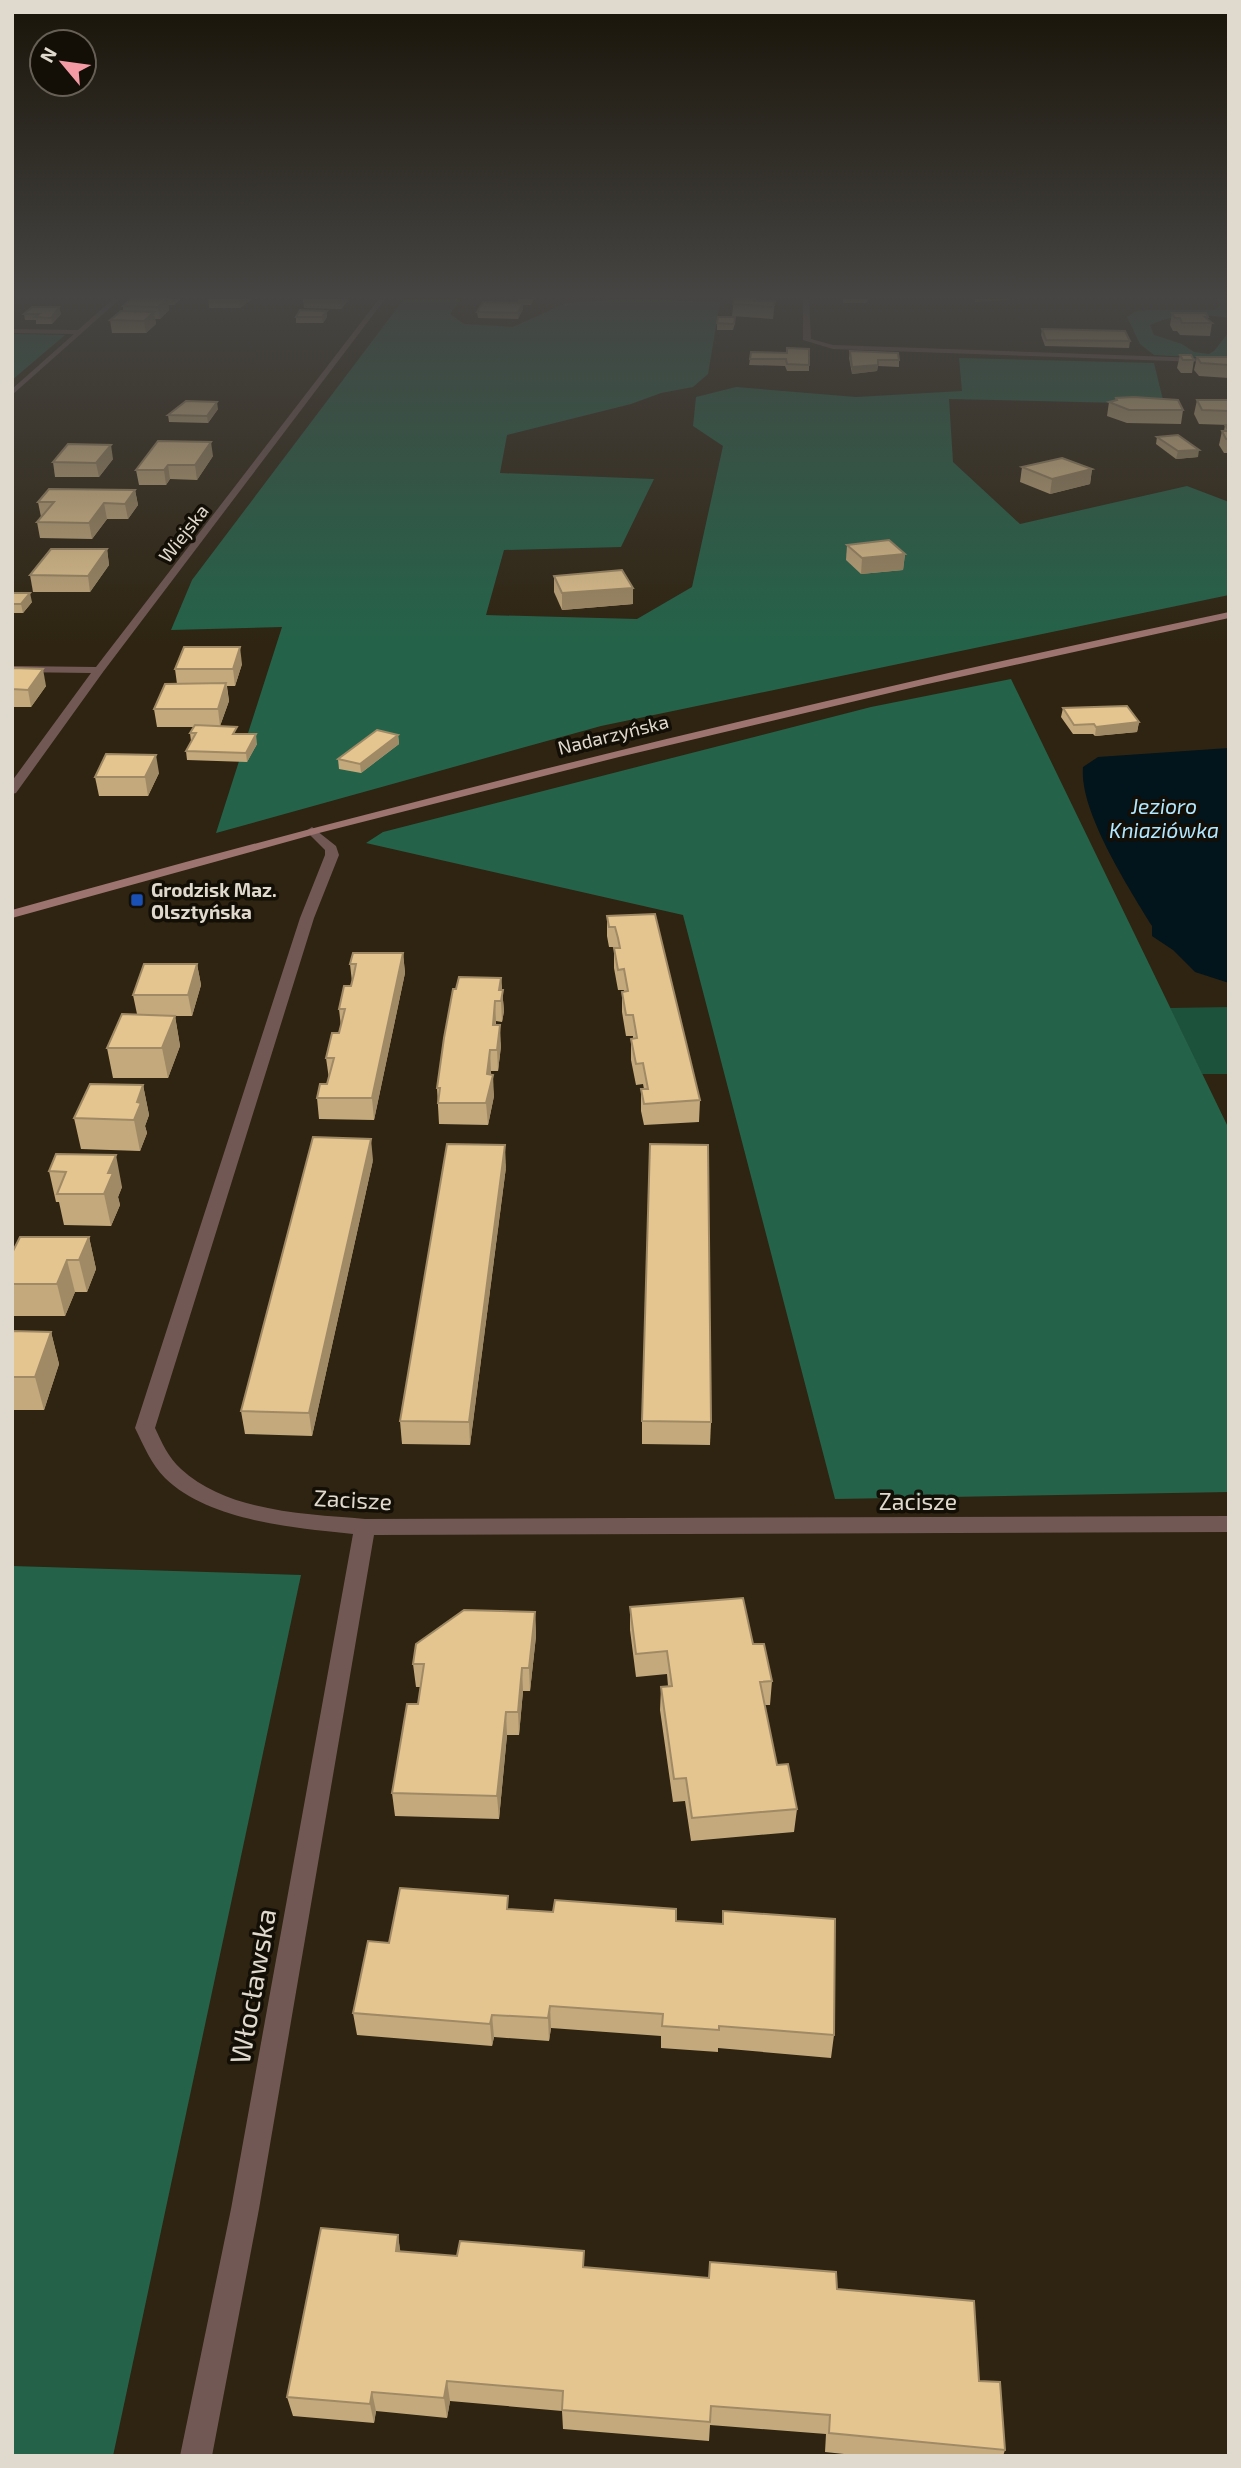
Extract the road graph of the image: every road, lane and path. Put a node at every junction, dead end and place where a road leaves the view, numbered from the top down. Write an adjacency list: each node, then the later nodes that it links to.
1 (294, 414): 4 (street, Wiejska)
2 (1229, 615): 6 (street, Nadarzyńska)
3 (12, 669): 4 (street)
4 (100, 670): 5 (street, Wiejska)
5 (12, 790)
6 (312, 831): 7 (street, Nadarzyńska); 9 (street, Zacisze)
7 (12, 914)
8 (1229, 1524): 9 (street, Zacisze)
9 (366, 1527): 10 (street, Włocławska)
10 (196, 2456)

